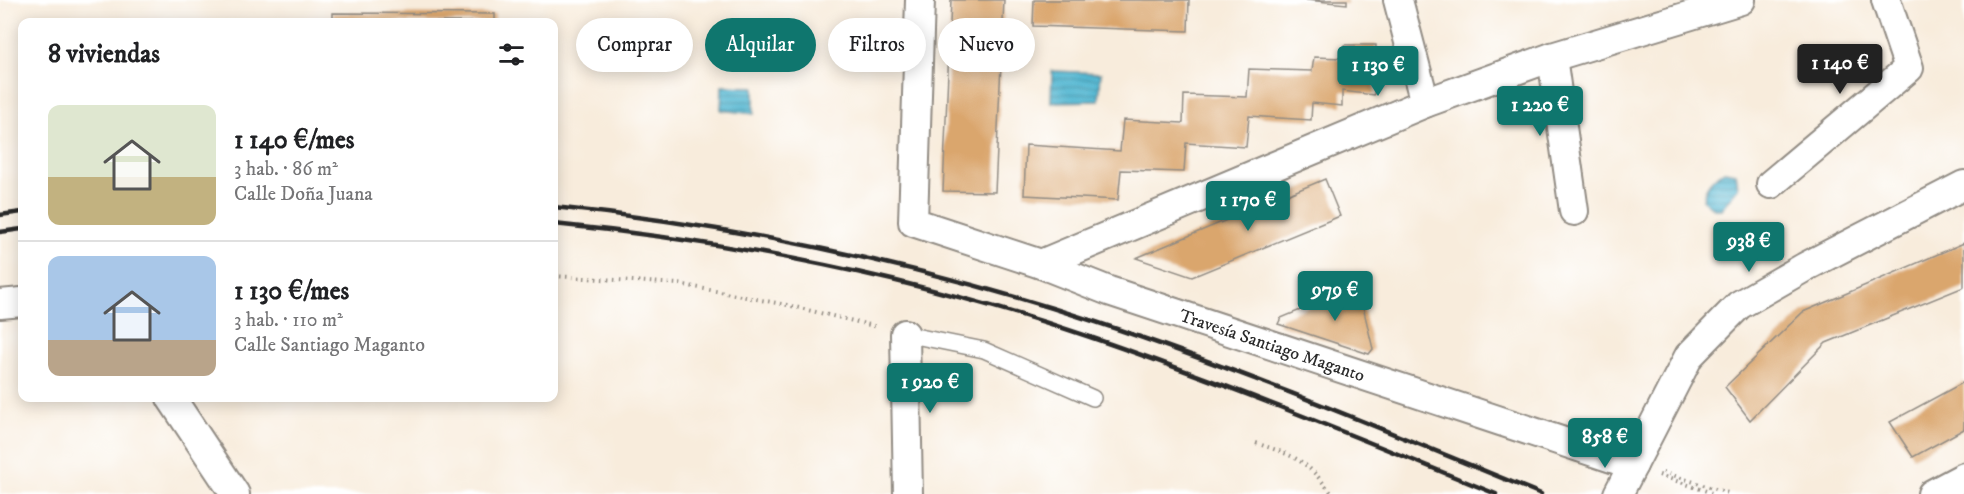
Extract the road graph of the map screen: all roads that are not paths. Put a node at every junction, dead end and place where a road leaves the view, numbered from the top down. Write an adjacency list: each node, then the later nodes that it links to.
1 (920, 0): 10 (street, Travesía Santiago Maganto)
2 (1398, 0): 6 (street)
3 (1741, 0): 5 (street)
4 (1886, 0): 7 (street)
5 (1552, 57): 6 (street); 9 (street)
6 (1425, 103): 10 (street)
7 (1771, 184)
8 (1964, 185): 16 (street)
9 (1574, 211)
10 (1041, 264): 16 (street, Travesía Santiago Maganto)
11 (18, 302): 12 (street)
12 (0, 304)
13 (905, 334): 14 (lane); 19 (street)
14 (1093, 398)
15 (174, 402): 18 (street)
16 (1632, 467): 20 (street)
17 (1964, 477): 21 (street)
18 (235, 494)
19 (908, 494)
20 (1618, 494)
21 (1932, 494)

